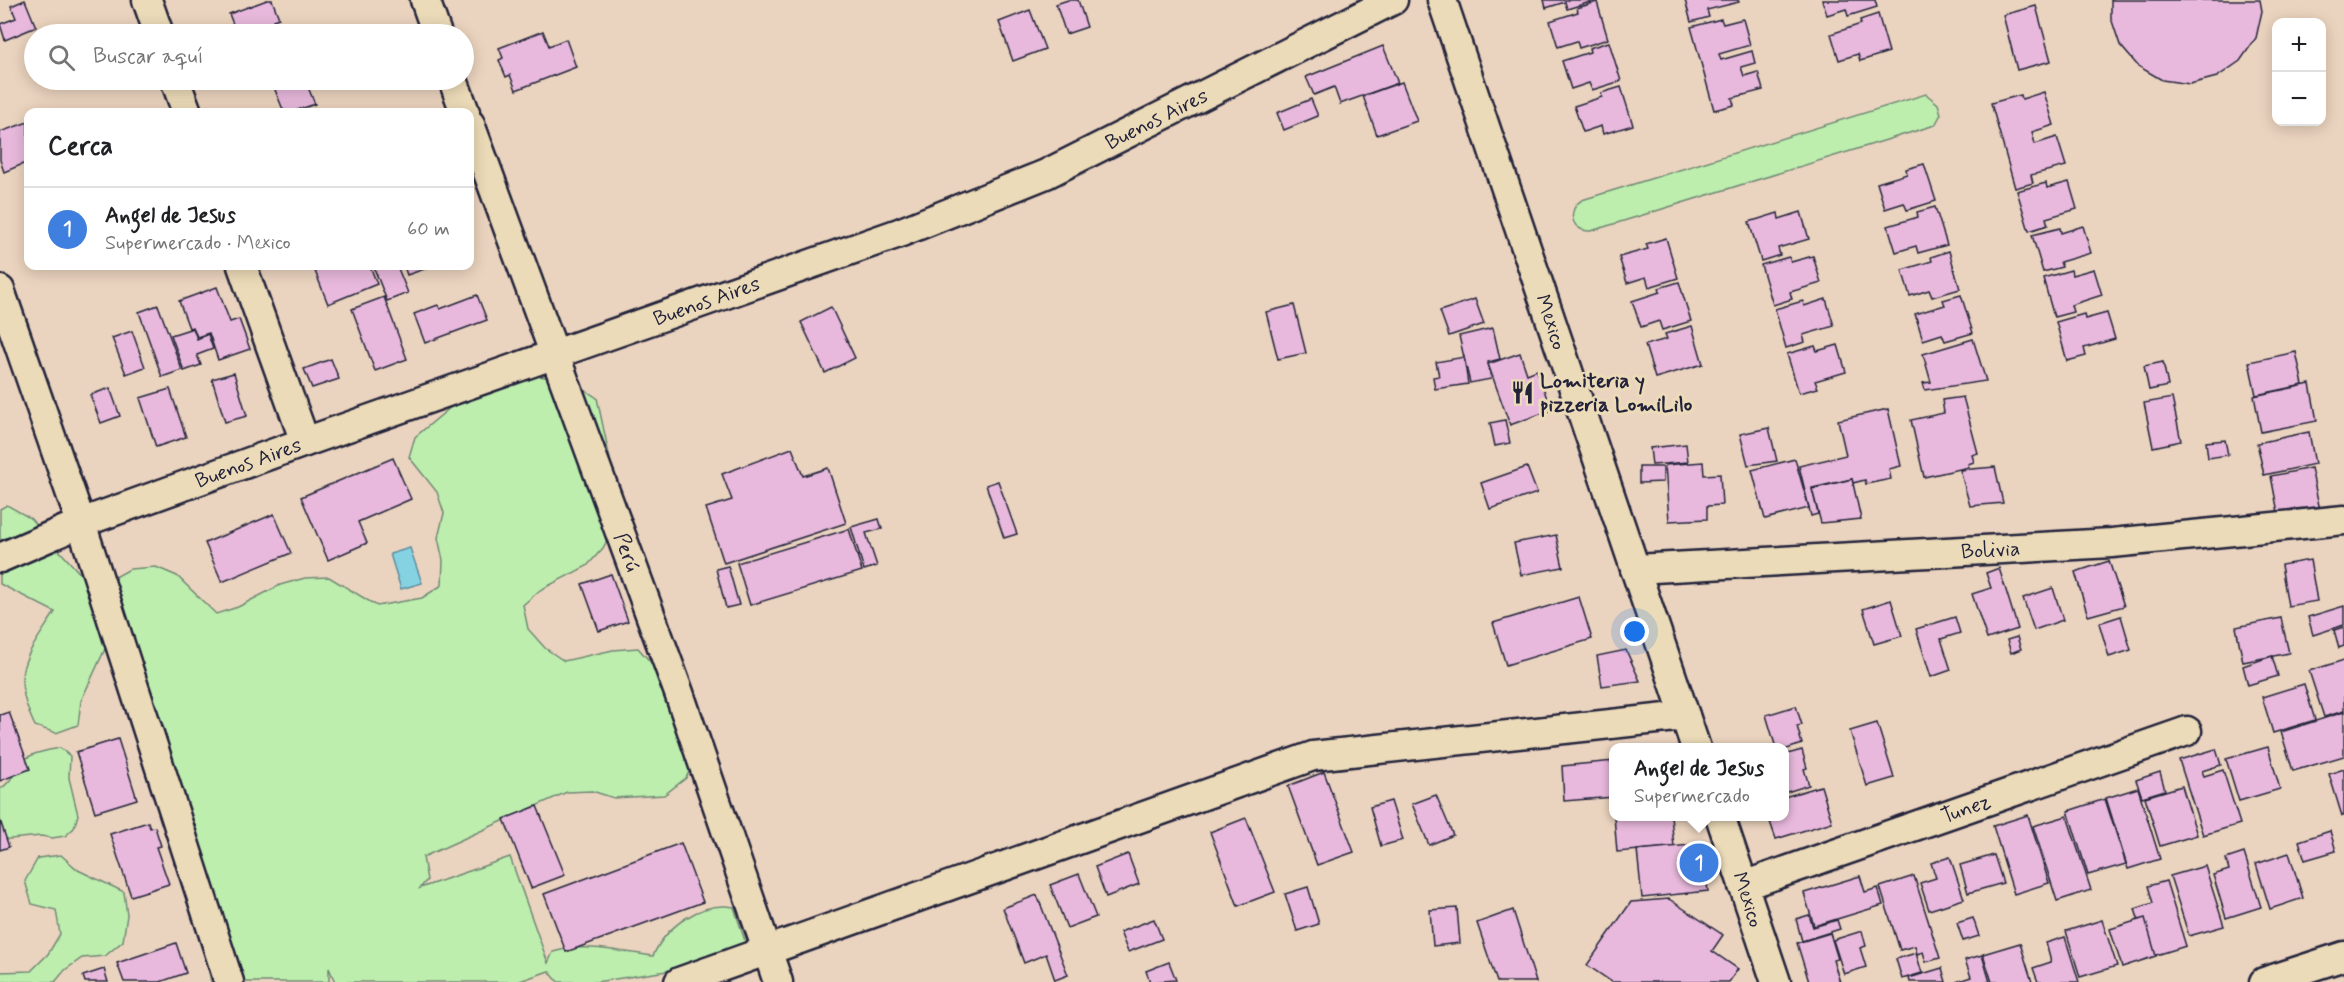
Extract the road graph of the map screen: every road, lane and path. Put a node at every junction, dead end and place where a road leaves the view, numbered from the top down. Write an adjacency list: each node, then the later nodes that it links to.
1 (147, 0): 5 (street)
2 (425, 0): 6 (street)
3 (1393, 0): 14 (street, Buenos Aires)
4 (1442, 0): 19 (street, Mexico)
5 (155, 24)
6 (433, 24)
7 (179, 90): 9 (street)
8 (457, 90): 10 (street)
9 (186, 108)
10 (464, 108)
11 (474, 135): 14 (street, Perú)
12 (243, 270): 15 (street)
13 (0, 290): 17 (street)
14 (554, 353): 15 (street, Buenos Aires); 25 (street, Perú)
15 (305, 442): 17 (street, Buenos Aires)
16 (2344, 519): 19 (street, Bolivia)
17 (81, 523): 18 (street, Buenos Aires); 27 (street)
18 (0, 558)
19 (1635, 569): 20 (street, Mexico)
20 (1685, 716): 22 (street, Mexico); 25 (street)
21 (2187, 731): 24 (street, Tunez)
22 (1695, 743)
23 (1721, 821): 24 (street, Mexico)
24 (1743, 886): 30 (street, Mexico)
25 (767, 950): 28 (street); 29 (street, Perú)
26 (2344, 956): 31 (street)
27 (229, 982)
28 (679, 982)
29 (778, 982)
30 (1776, 982)
31 (2264, 982)

